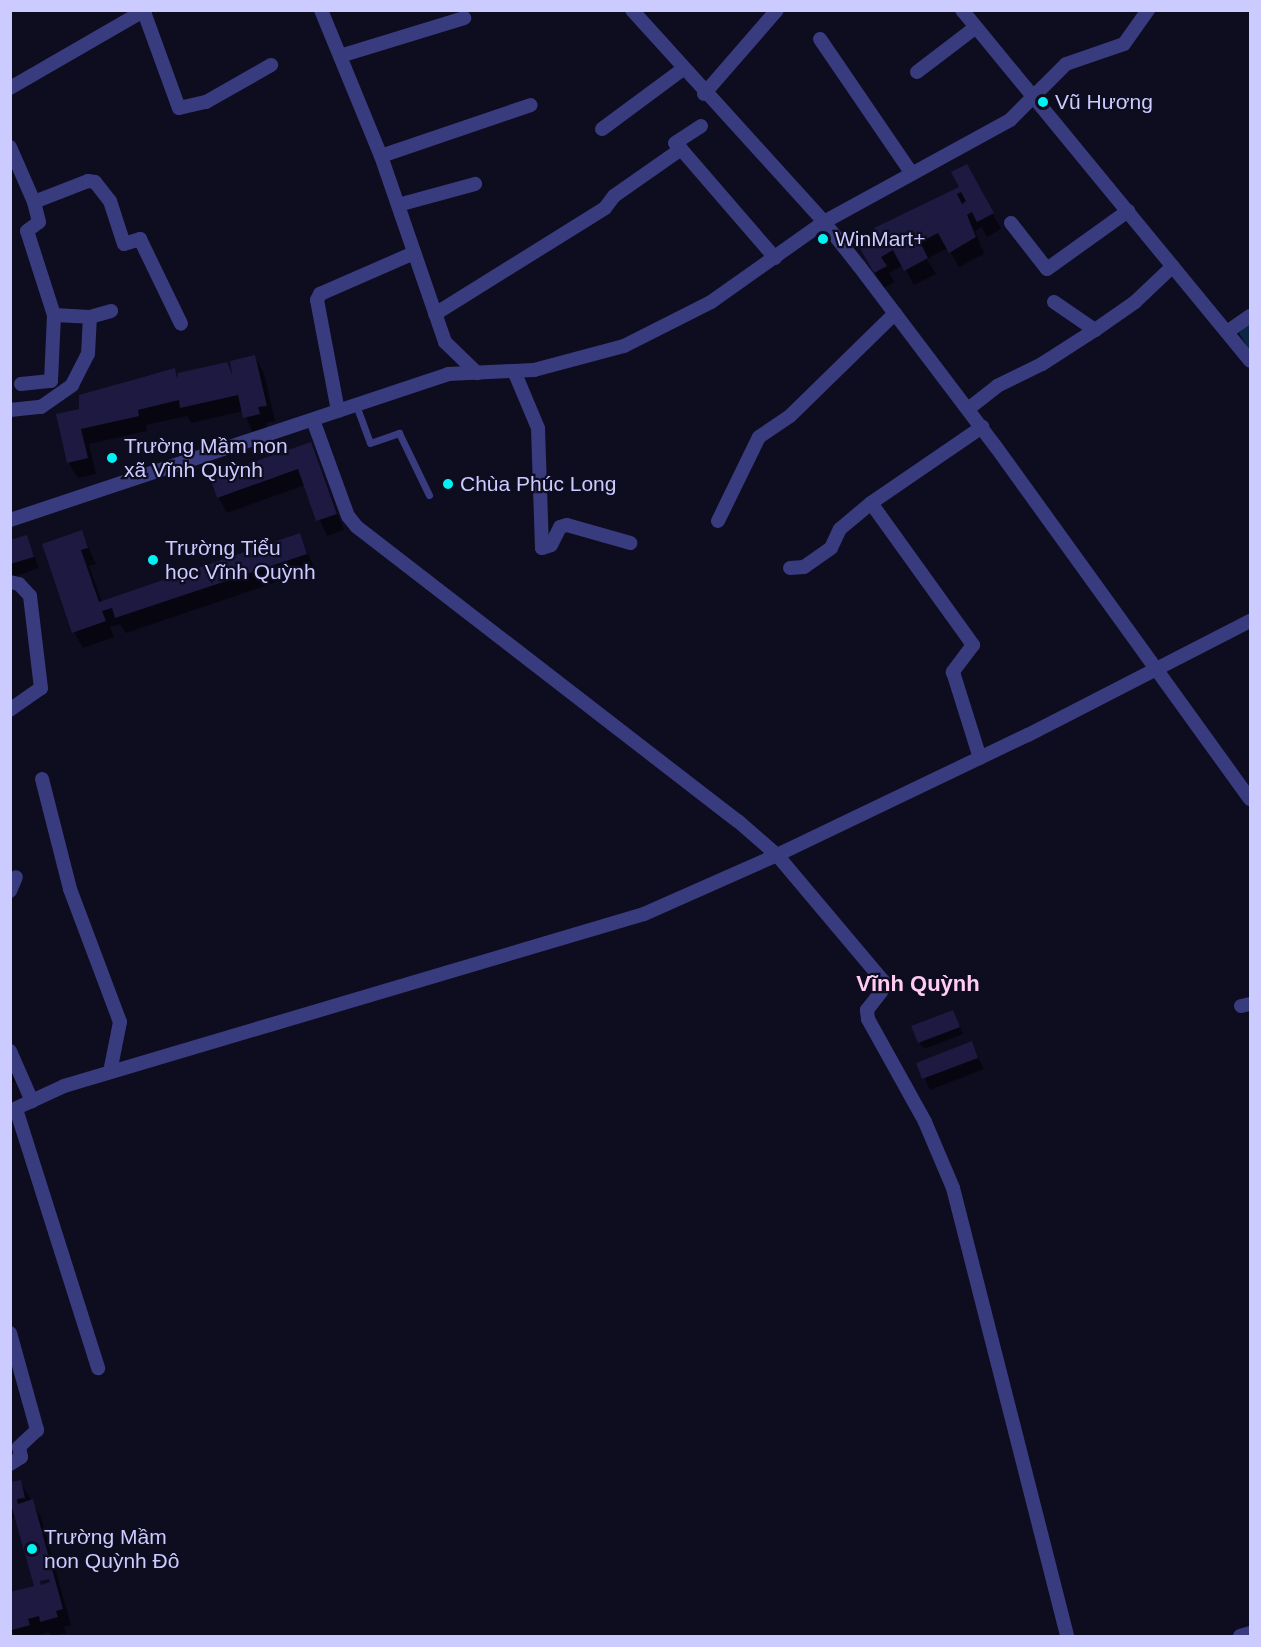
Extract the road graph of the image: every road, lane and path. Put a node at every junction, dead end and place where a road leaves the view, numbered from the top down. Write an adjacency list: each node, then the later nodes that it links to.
1 (321, 10): 10 (street)
2 (632, 10): 12 (street)
3 (777, 10): 15 (street)
4 (1148, 10): 16 (street)
5 (145, 11): 11 (street); 14 (street)
6 (964, 12): 8 (street)
7 (464, 18): 10 (street)
8 (976, 27): 13 (street); 16 (street)
9 (820, 39): 23 (street)
10 (340, 56): 22 (street)
11 (271, 65)
12 (683, 69): 15 (street); 19 (street)
13 (917, 72)
14 (10, 88)
15 (704, 94): 28 (street)
16 (1031, 95): 23 (street); 27 (street)
17 (531, 105): 22 (street)
18 (701, 126): 21 (street)
19 (602, 129)
20 (10, 147): 25 (street)
21 (681, 150): 31 (street); 36 (street)
22 (381, 156): 26 (street)
23 (912, 174): 28 (street)
24 (475, 184): 26 (street)
25 (34, 202): 37 (street); 40 (street)
26 (398, 205): 30 (street)
27 (1128, 212): 29 (street); 32 (street)
28 (824, 222): 31 (street); 35 (street)
29 (1011, 223)
30 (414, 253): 36 (street); 50 (street)
31 (775, 258): 44 (street)
32 (1173, 266): 41 (street); 42 (street)
33 (1054, 302): 41 (street)
34 (111, 311): 39 (street)
35 (895, 313): 48 (street); 56 (street)
36 (435, 314): 45 (street)
37 (54, 315): 39 (street); 46 (street)
38 (1251, 316): 42 (street)
39 (90, 317): 49 (street)
40 (181, 324)
41 (1095, 330): 48 (street)
42 (1227, 332): 43 (street)
43 (1251, 361)
44 (514, 371): 45 (street); 57 (street)
45 (477, 373): 47 (street)
46 (21, 384)
47 (356, 405): 50 (street); 53 (lane)
48 (968, 409): 52 (street)
49 (10, 410)
50 (338, 411): 51 (street)
51 (313, 420): 55 (street); 66 (street)
52 (982, 427): 54 (street); 61 (street)
53 (429, 495)
54 (871, 503): 58 (street); 63 (street)
55 (10, 520)
56 (718, 521)
57 (630, 543)
58 (790, 568)
59 (10, 582): 62 (street)
60 (1251, 621): 61 (street)
61 (1155, 670): 63 (street); 65 (street)
62 (10, 710)
63 (980, 758): 66 (street)
64 (42, 778): 70 (street)
65 (1251, 799)
66 (777, 855): 70 (street); 78 (street)
67 (16, 877): 68 (street)
68 (10, 891)
69 (10, 1051): 71 (street)
70 (110, 1072): 71 (street)
71 (32, 1101): 72 (street)
72 (13, 1110): 74 (street)
73 (10, 1333): 75 (street)
74 (98, 1368)
75 (15, 1445): 76 (street)
76 (10, 1464)
77 (1251, 1634): 79 (street)
78 (1066, 1636)
79 (1240, 1636)

